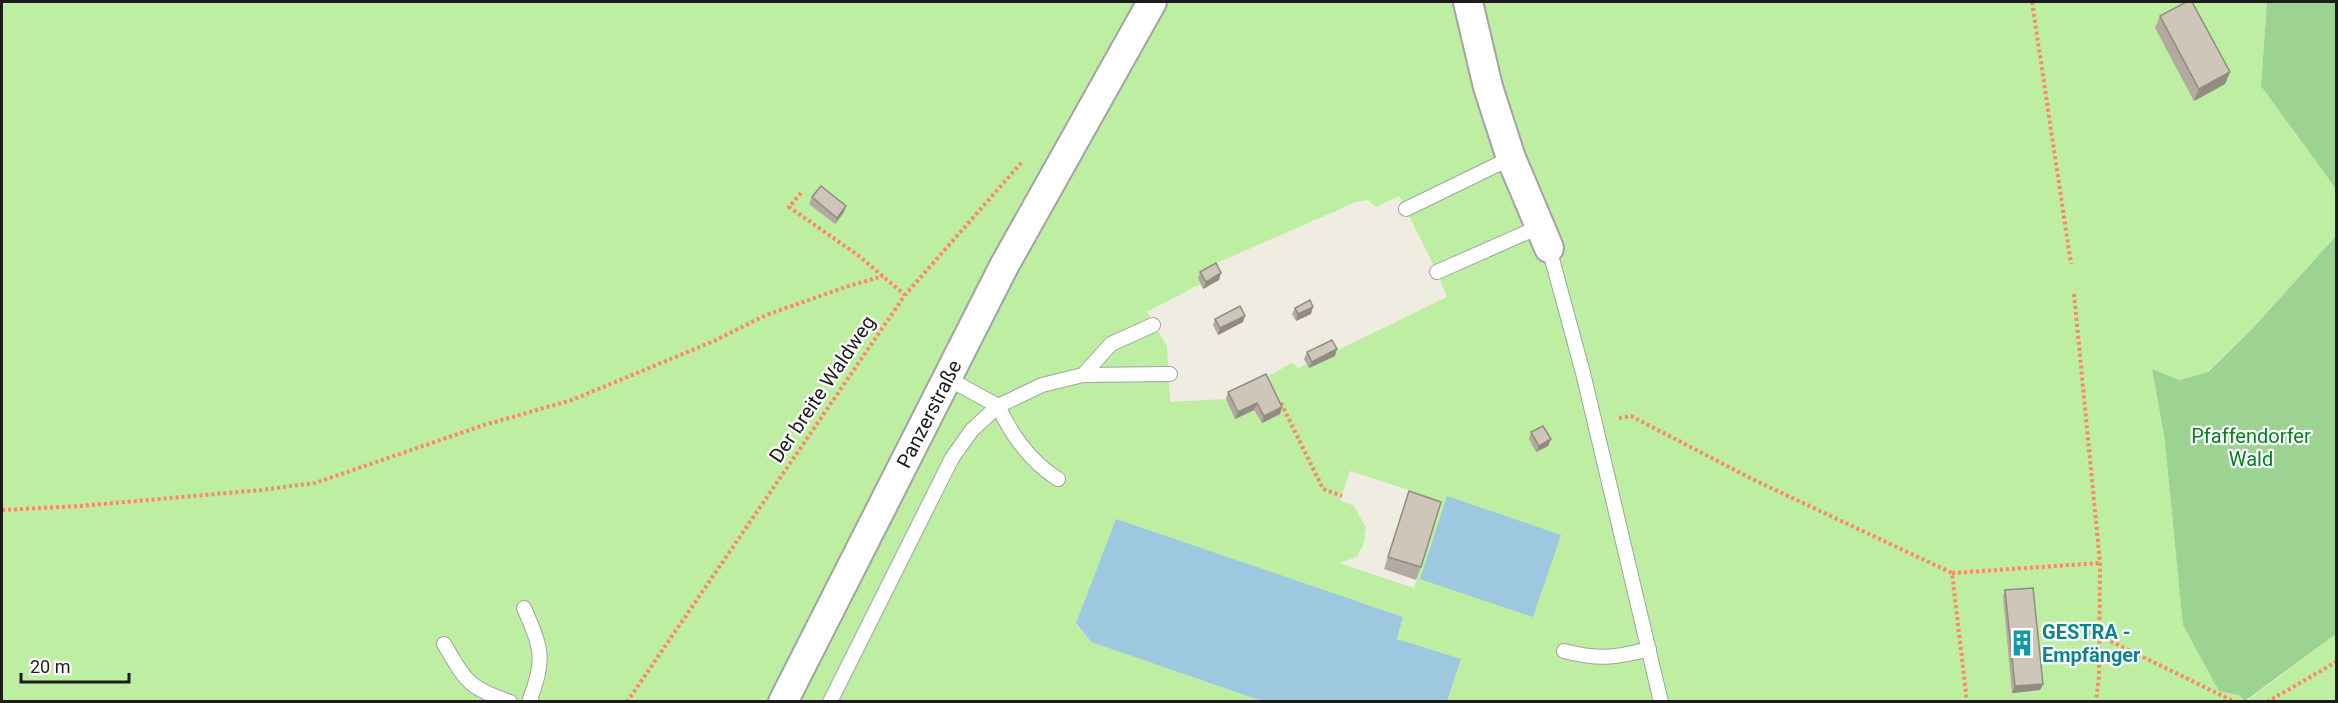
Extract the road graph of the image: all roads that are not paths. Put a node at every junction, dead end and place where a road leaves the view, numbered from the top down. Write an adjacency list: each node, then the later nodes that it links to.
1 (1152, 2): 10 (street, Panzerstraße)
2 (1467, 2): 3 (street)
3 (1511, 158): 4 (lane); 5 (street)
4 (1406, 209)
5 (1545, 237): 6 (lane); 15 (lane)
6 (1437, 272)
7 (1154, 325): 9 (lane)
8 (1170, 374): 9 (lane)
9 (1083, 375): 11 (lane)
10 (947, 378): 11 (lane); 19 (street, Panzerstraße)
11 (998, 406): 12 (lane); 20 (lane)
12 (1058, 479)
13 (524, 608): 17 (lane)
14 (444, 644): 18 (lane)
15 (1649, 649): 16 (lane); 21 (lane)
16 (1564, 651)
17 (531, 700): 18 (lane)
18 (512, 702)
19 (783, 702)
20 (830, 702)
21 (1661, 702)

